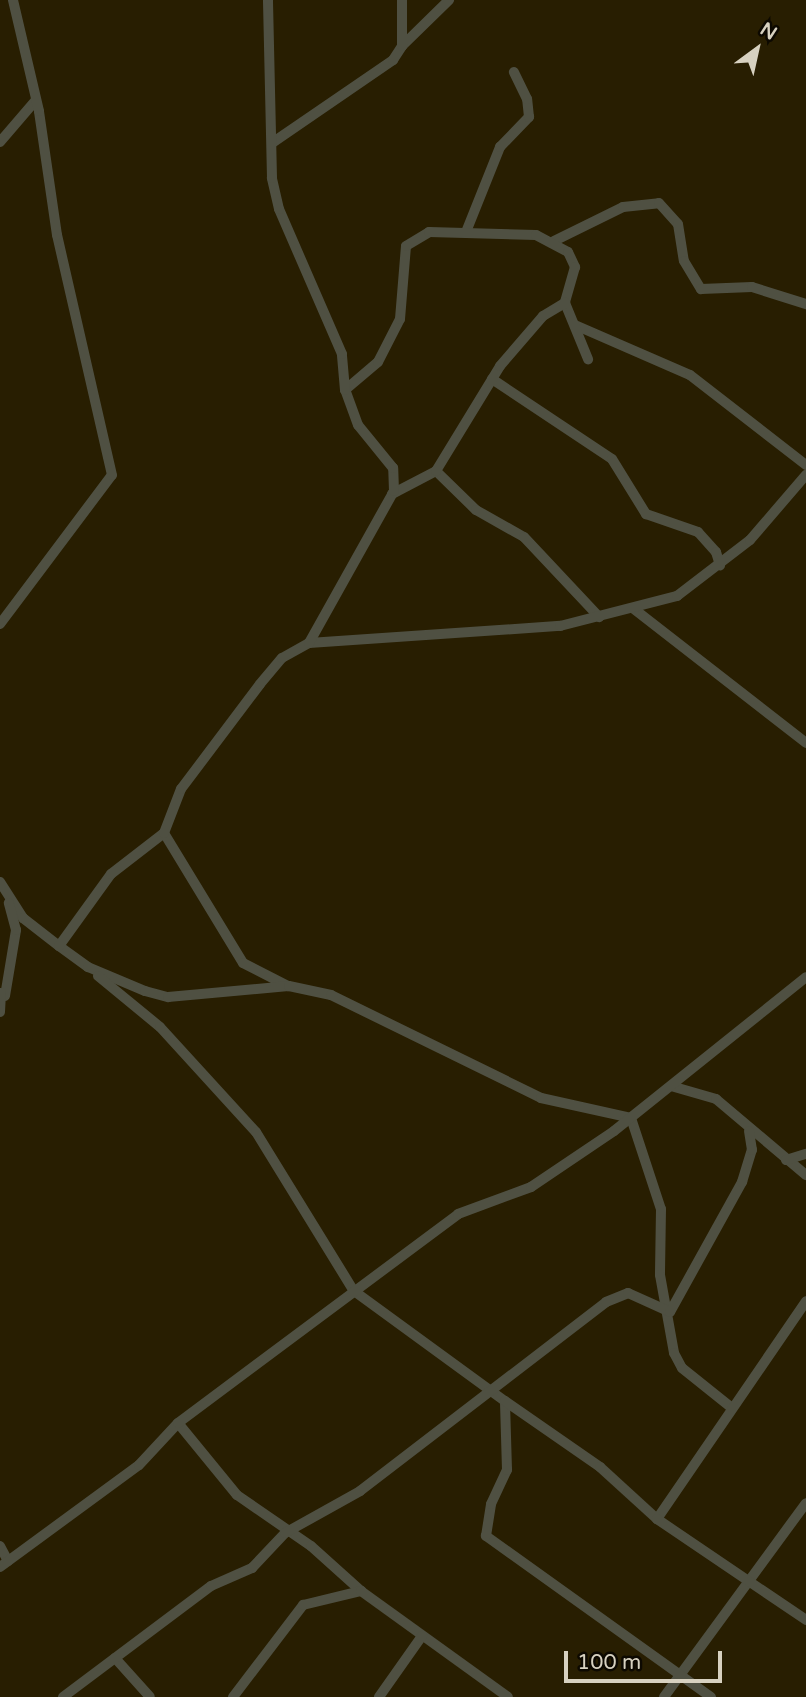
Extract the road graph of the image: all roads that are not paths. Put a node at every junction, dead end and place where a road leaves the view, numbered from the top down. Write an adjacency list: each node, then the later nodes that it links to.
1 (13, 0): 7 (street)
2 (268, 0): 9 (street)
3 (402, 0): 5 (street)
4 (449, 0): 5 (street)
5 (402, 46): 9 (street)
6 (514, 72): 10 (street)
7 (36, 100): 8 (street); 25 (street)
8 (0, 142)
9 (272, 143): 17 (street)
10 (466, 232): 11 (street); 17 (street)
11 (554, 241): 12 (street); 13 (street)
12 (565, 303): 14 (street); 16 (street)
13 (806, 304)
14 (575, 325): 15 (street); 18 (street)
15 (588, 359)
16 (492, 379): 19 (street); 22 (street)
17 (345, 390): 21 (street)
18 (806, 465)
19 (436, 471): 21 (street); 24 (street)
20 (806, 475): 22 (street)
21 (392, 494): 26 (street)
22 (720, 565): 23 (street)
23 (634, 609): 24 (street); 27 (street)
24 (598, 617): 26 (street)
25 (0, 624)
26 (309, 643): 28 (street)
27 (806, 743)
28 (164, 833): 31 (street); 34 (street)
29 (0, 882): 30 (street)
30 (6, 895): 31 (street); 35 (street)
31 (59, 946): 32 (street)
32 (88, 967): 34 (street); 43 (street)
33 (806, 977): 37 (street)
34 (289, 986): 38 (street)
35 (3, 994): 36 (street)
36 (0, 1012)
37 (671, 1086): 38 (street); 39 (street)
38 (631, 1118): 43 (street); 45 (street)
39 (749, 1131): 41 (street); 45 (street)
40 (806, 1154): 41 (street)
41 (786, 1160): 42 (street)
42 (806, 1175)
43 (354, 1292): 46 (street); 49 (street)
44 (806, 1301): 48 (street)
45 (670, 1312): 46 (street); 48 (street)
46 (492, 1390): 47 (street); 52 (street)
47 (505, 1401): 51 (street); 60 (street)
48 (732, 1408): 51 (street)
49 (178, 1423): 52 (street); 54 (street)
50 (806, 1503): 55 (street)
51 (657, 1519): 55 (street)
52 (285, 1533): 56 (street); 59 (street)
53 (0, 1546): 54 (street)
54 (4, 1564)
55 (753, 1580): 57 (street); 60 (street)
56 (362, 1591): 58 (street); 63 (street)
57 (806, 1620)
58 (422, 1636): 64 (street); 65 (street)
59 (115, 1658): 61 (street); 62 (street)
60 (680, 1675): 66 (street); 67 (street)
61 (63, 1697)
62 (150, 1697)
63 (233, 1697)
64 (379, 1697)
65 (508, 1697)
66 (664, 1697)
67 (711, 1697)

